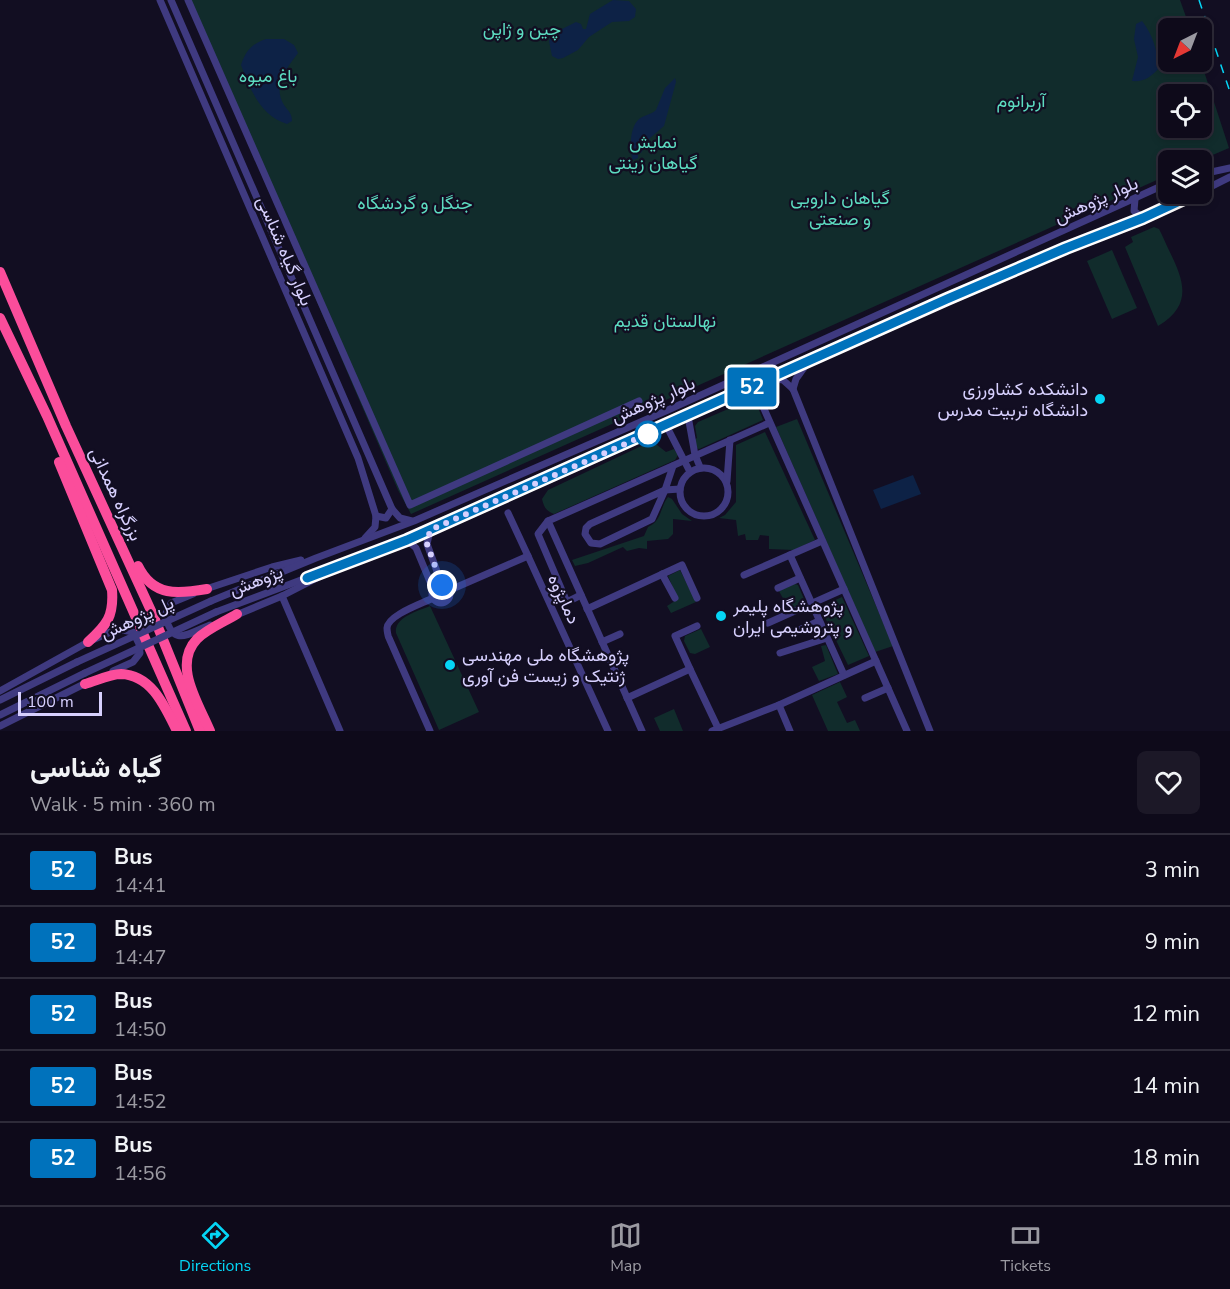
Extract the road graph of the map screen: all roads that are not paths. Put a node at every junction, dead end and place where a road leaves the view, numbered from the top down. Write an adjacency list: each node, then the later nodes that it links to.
1 (160, 0): 35 (street, بلوار گیاه شناسی)
2 (171, 0): 33 (street, بلوار گیاه شناسی)
3 (188, 0): 17 (street)
4 (1230, 168): 5 (street)
5 (1212, 172)
6 (1230, 177): 7 (street)
7 (1212, 186)
8 (1158, 188): 9 (street, بلوار پژوهش)
9 (1135, 199): 11 (street); 36 (street, بلوار پژوهش)
10 (1174, 204): 11 (street, بلوار پژوهش)
11 (1143, 218): 14 (street, بلوار پژوهش)
12 (0, 272): 22 (highway, بزرگراه همدانی)
13 (0, 318): 19 (highway, بزرگراه همدانی)
14 (809, 362): 15 (street, بلوار پژوهش); 16 (street)
15 (772, 378): 16 (street); 20 (street, بلوار پژوهش)
16 (793, 389): 98 (street)
17 (639, 401)
18 (761, 402): 21 (street)
19 (47, 416): 72 (highway); 89 (highway, بزرگراه همدانی)
20 (688, 416): 23 (street, بلوار پژوهش); 25 (street)
21 (769, 423): 24 (street); 40 (street)
22 (66, 426): 52 (highway); 90 (highway, بزرگراه همدانی)
23 (666, 426): 26 (street); 38 (street, بلوار پژوهش)
24 (730, 440): 25 (street); 30 (street)
25 (696, 455): 26 (street); 28 (street)
26 (684, 460): 27 (street); 29 (street)
27 (673, 466): 32 (street); 37 (street)
28 (700, 467): 29 (street); 30 (street)
29 (690, 472): 31 (street)
30 (727, 481): 31 (street)
31 (680, 489): 32 (street)
32 (664, 490): 32 (street)
33 (393, 509): 35 (street); 36 (street)
34 (508, 513): 43 (street, دماپژوه)
35 (376, 516): 41 (street)
36 (414, 521): 41 (street, بلوار پژوهش)
37 (548, 521): 56 (street); 56 (street)
38 (430, 530): 39 (street, بلوار پژوهش); 50 (street)
39 (407, 540): 45 (street, بلوار پژوهش); 53 (street)
40 (822, 541): 42 (street); 54 (street)
41 (361, 542): 44 (street, بلوار پژوهش)
42 (790, 555): 47 (street); 49 (street)
43 (528, 556): 55 (street); 94 (street, دماپژوه)
44 (316, 558): 52 (street); 61 (street, بلوار پژوهش)
45 (332, 570): 48 (street, بلوار پژوهش); 57 (street)
46 (662, 574): 59 (street); 60 (street); 63 (street)
47 (744, 575)
48 (307, 578): 64 (street, پژوهش)
49 (800, 578): 51 (street); 62 (street)
50 (442, 585): 53 (street); 55 (street)
51 (778, 588)
52 (207, 589): 65 (street)
53 (434, 589): 58 (street)
54 (844, 589): 62 (street); 75 (street)
55 (450, 590): 58 (street)
56 (581, 595): 63 (street)
57 (282, 596): 65 (street); 92 (street)
58 (432, 598): 93 (street)
59 (675, 598)
60 (697, 598)
61 (211, 601): 83 (street, پل پژوهش, bridge)
62 (812, 604): 66 (street); 67 (street)
63 (587, 609): 73 (street)
64 (216, 612): 78 (street, پل پژوهش, bridge)
65 (237, 614): 91 (highway)
66 (819, 621): 69 (street); 71 (street)
67 (768, 623)
68 (697, 626): 76 (street)
69 (797, 631)
70 (620, 633): 73 (street)
71 (827, 638): 74 (street); 77 (street)
72 (88, 642): 78 (street); 80 (street)
73 (602, 642): 81 (street)
74 (780, 653)
75 (876, 661): 77 (street); 79 (street)
76 (690, 669): 81 (street); 87 (street)
77 (844, 675): 84 (street)
78 (85, 678): 85 (street); 86 (street); 88 (highway)
79 (888, 688): 82 (street); 97 (street)
80 (0, 691)
81 (627, 698): 95 (street)
82 (865, 698)
83 (0, 700)
84 (778, 705): 87 (street); 96 (street)
85 (0, 715)
86 (0, 726)
87 (715, 730)
88 (177, 731)
89 (186, 731)
90 (200, 731)
91 (210, 731)
92 (340, 731)
93 (430, 731)
94 (608, 731)
95 (642, 731)
96 (790, 731)
97 (907, 731)
98 (930, 731)

